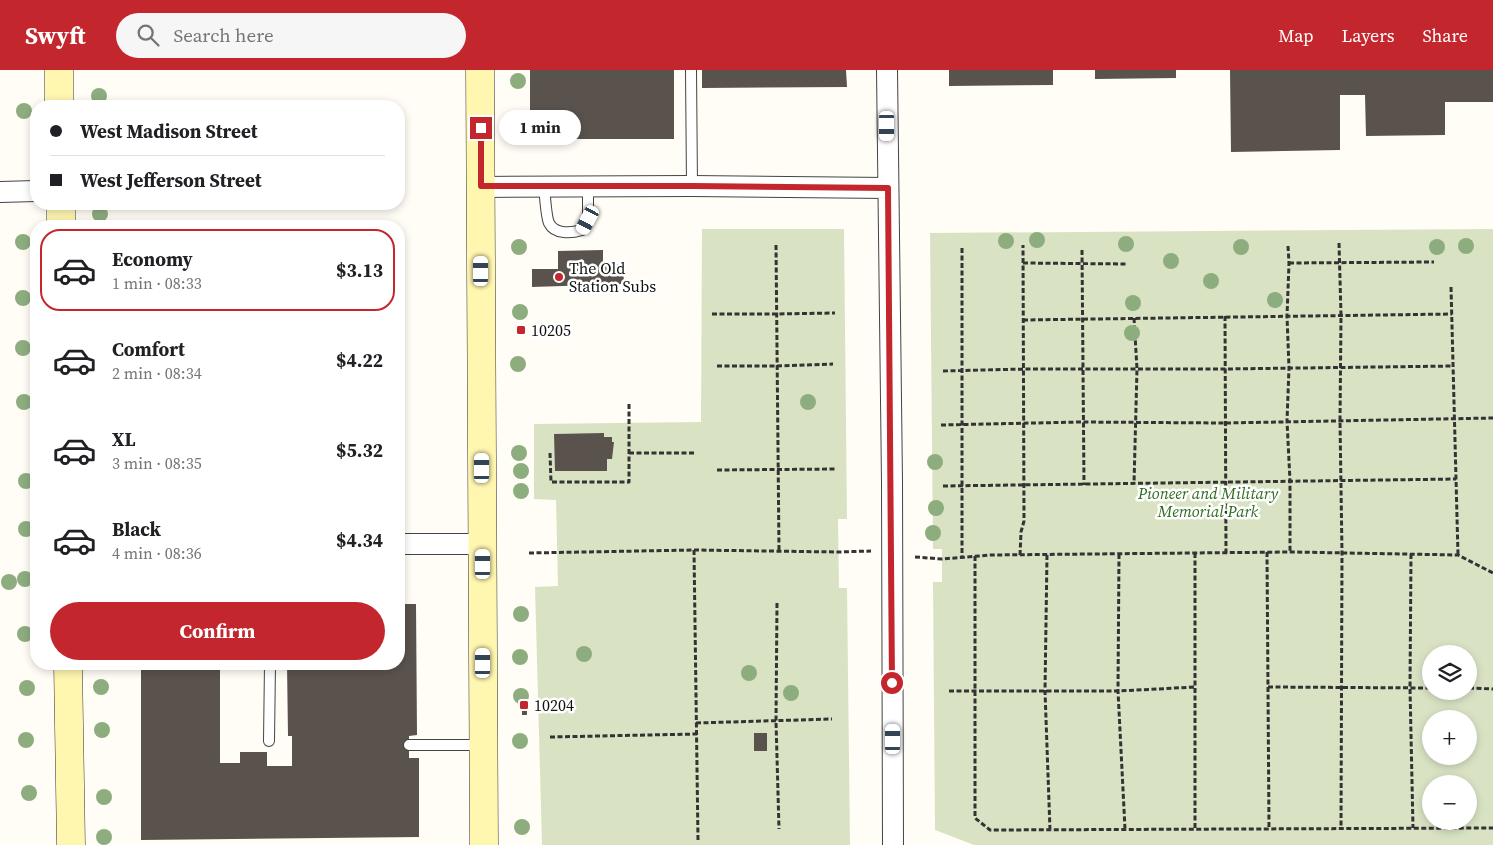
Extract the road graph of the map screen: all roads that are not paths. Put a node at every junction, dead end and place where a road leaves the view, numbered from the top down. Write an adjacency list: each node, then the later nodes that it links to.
1 (59, 70): 5 (main road)
2 (480, 70): 6 (main road)
3 (691, 70): 9 (lane)
4 (887, 70): 10 (street)
5 (59, 100)
6 (481, 186): 7 (street); 14 (main road)
7 (544, 186): 8 (street); 8 (lane)
8 (588, 186): 9 (street)
9 (692, 186): 10 (street)
10 (888, 188): 22 (street)
11 (30, 191): 12 (street)
12 (0, 192)
13 (405, 544): 14 (street)
14 (483, 544): 19 (main road)
15 (68, 670): 20 (main road)
16 (270, 670): 17 (lane)
17 (269, 741)
18 (409, 746): 19 (lane)
19 (484, 746): 21 (main road)
20 (71, 845)
21 (484, 845)
22 (893, 845)

